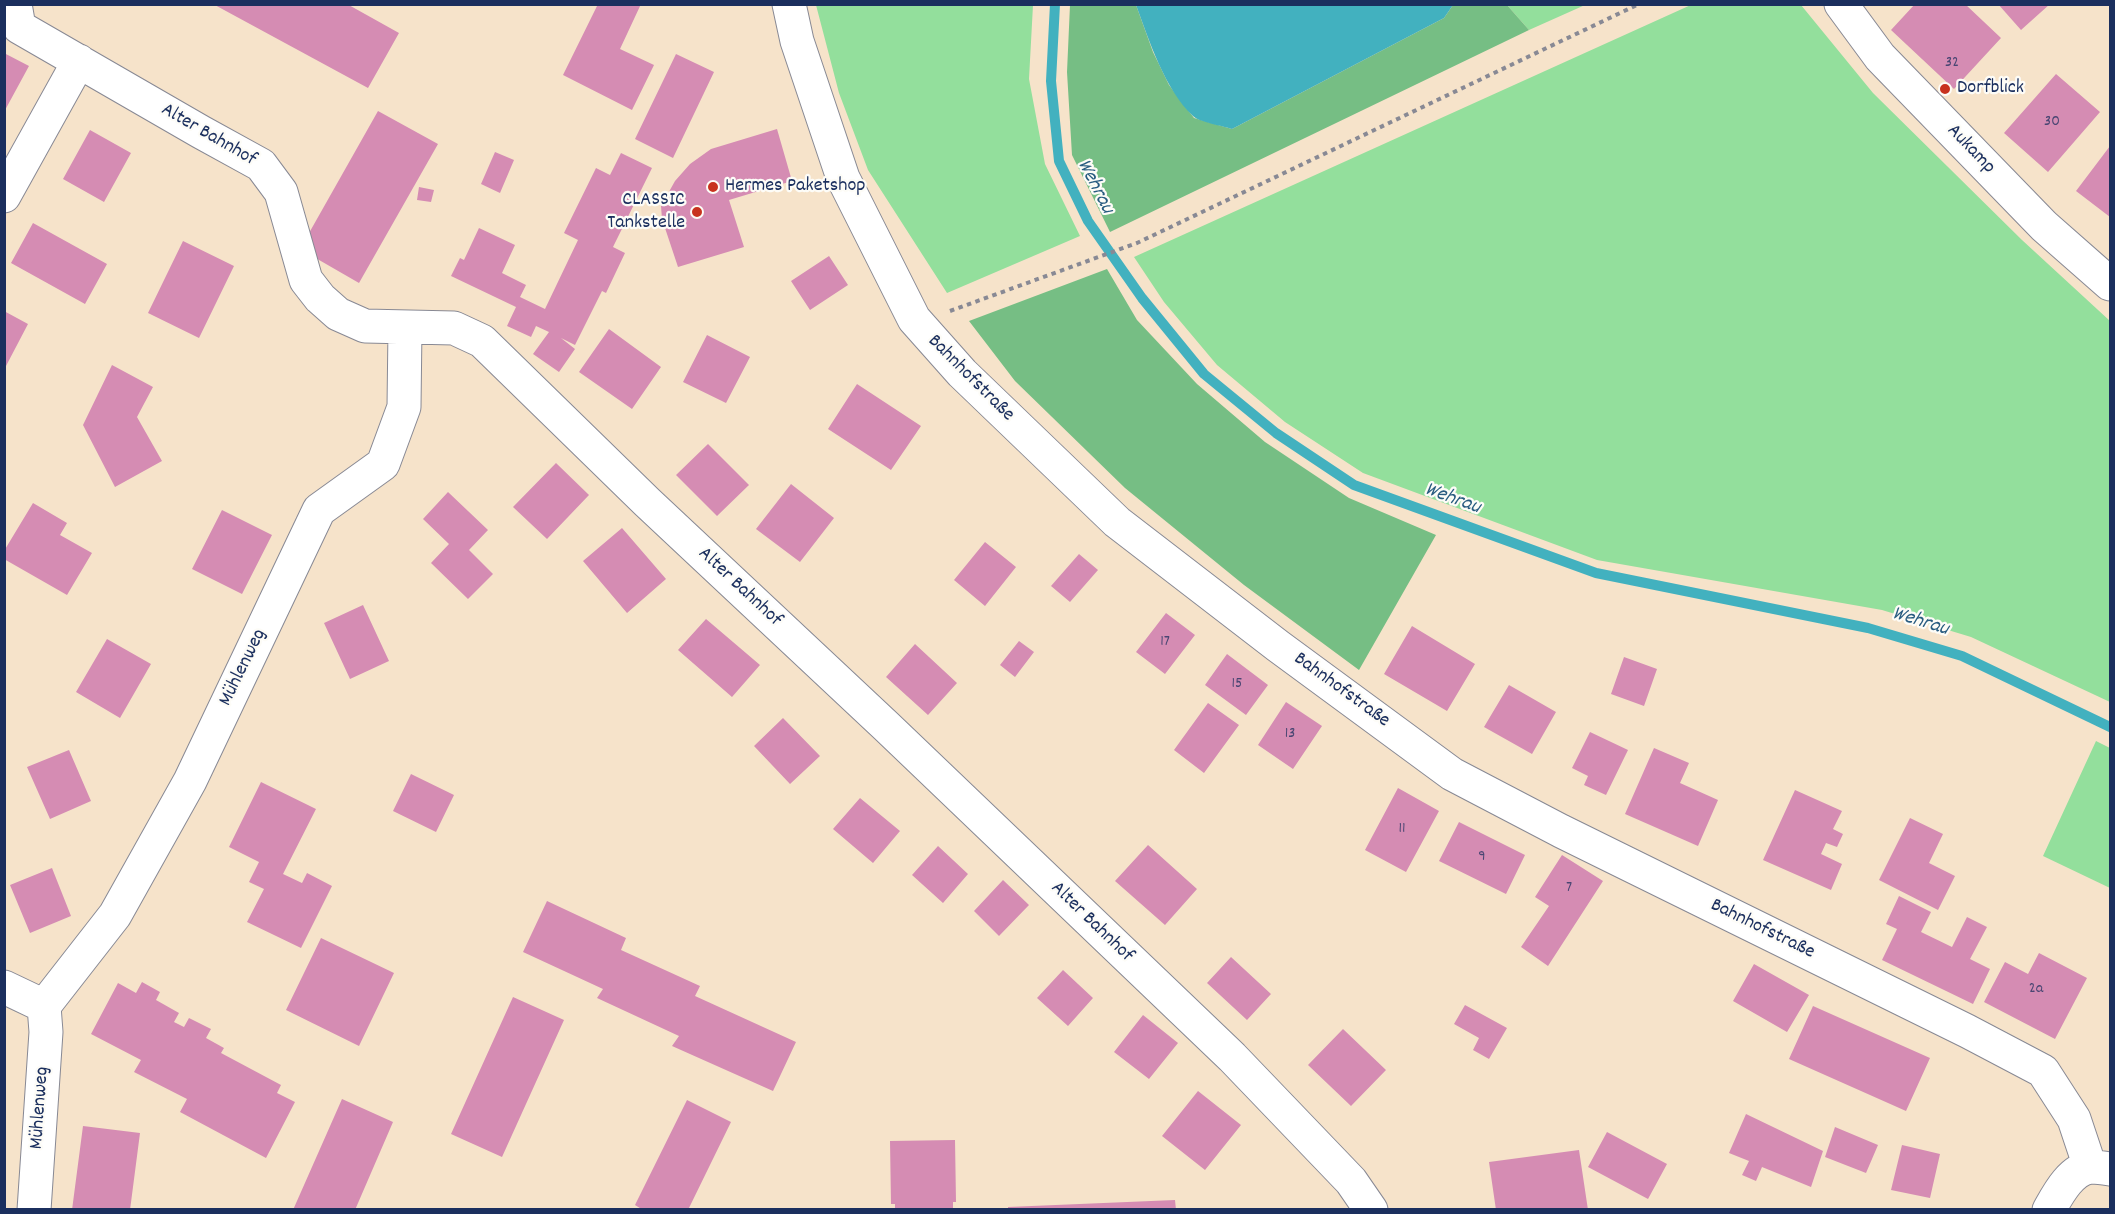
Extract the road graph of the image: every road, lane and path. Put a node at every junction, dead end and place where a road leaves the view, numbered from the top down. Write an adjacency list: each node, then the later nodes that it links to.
1 (15, 4): 5 (street, Alter Bahnhof)
2 (789, 4): 8 (street, Bahnhofstraße)
3 (1639, 4): 8 (path)
4 (1841, 4): 7 (street, Aukamp)
5 (80, 61): 6 (street); 9 (street, Alter Bahnhof)
6 (4, 196)
7 (2110, 284)
8 (914, 319): 12 (street, Bahnhofstraße)
9 (405, 328): 11 (street, Mühlenweg); 14 (street, Alter Bahnhof)
10 (4, 987): 11 (street)
11 (44, 1006): 13 (street, Mühlenweg)
12 (2100, 1168): 15 (street)
13 (34, 1209)
14 (1371, 1209)
15 (2049, 1209)

